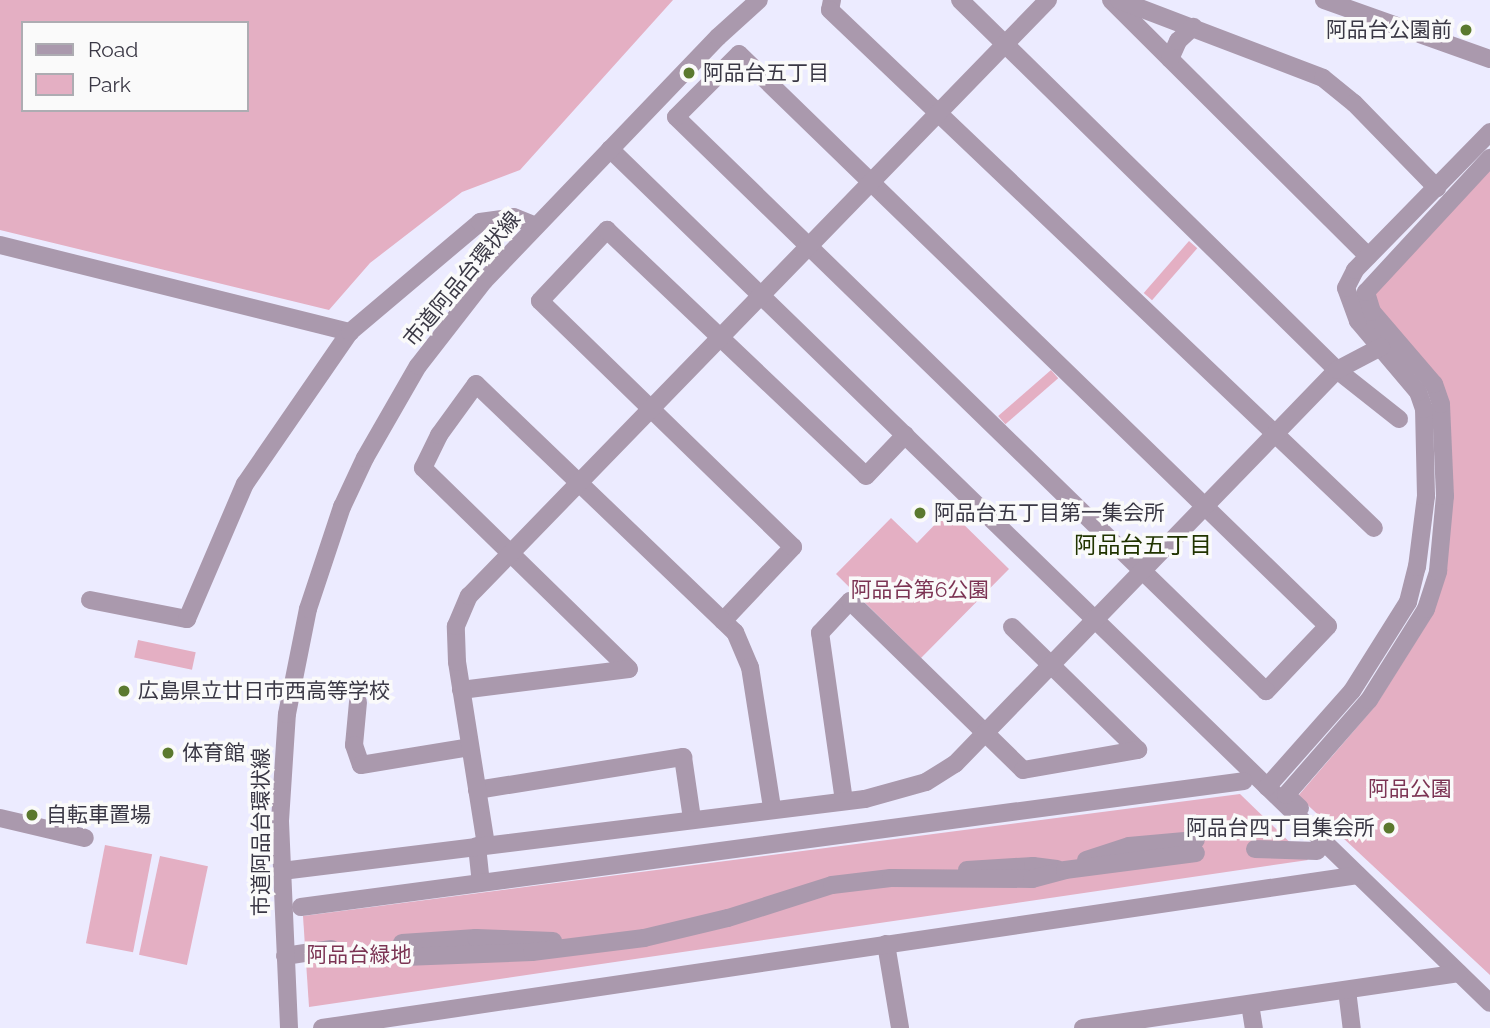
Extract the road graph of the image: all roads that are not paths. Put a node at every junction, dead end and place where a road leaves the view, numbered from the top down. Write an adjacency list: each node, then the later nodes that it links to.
1 (759, 0): 14 (street, 市道阿品台環状線)
2 (832, 0): 12 (street)
3 (960, 0): 9 (street)
4 (1048, 0): 9 (street)
5 (1111, 0): 10 (street)
6 (1119, 0): 8 (street)
7 (1324, 0): 11 (street)
8 (1193, 27): 10 (street); 17 (street)
9 (1003, 42): 12 (street); 26 (street)
10 (1170, 59): 21 (street)
11 (1490, 59)
12 (937, 111): 16 (street); 29 (street)
13 (1490, 132): 17 (street)
14 (610, 149): 18 (street, 市道阿品台環状線); 22 (street)
15 (1490, 158): 66 (street)
16 (869, 181): 20 (street); 20 (street); 32 (street)
17 (1437, 188): 21 (street)
18 (536, 226): 23 (street); 57 (street, 市道阿品台環状線)
19 (0, 245): 23 (street)
20 (807, 245): 22 (street); 35 (street)
21 (1368, 257): 25 (street)
22 (760, 295): 24 (street); 30 (street)
23 (350, 332): 36 (street)
24 (719, 337): 27 (street); 27 (street); 30 (street)
25 (1381, 346): 26 (street); 46 (street)
26 (1337, 370): 28 (street); 29 (street)
27 (650, 408): 31 (street); 38 (street)
28 (1399, 419)
29 (1276, 434): 32 (street); 33 (street)
30 (905, 435): 37 (street)
31 (579, 482): 34 (street); 34 (street); 38 (street)
32 (1205, 507): 35 (street); 35 (street)
33 (1374, 528)
34 (510, 553): 41 (street); 41 (street)
35 (1143, 571): 37 (street)
36 (90, 600)
37 (1095, 620): 40 (street); 46 (street)
38 (723, 621): 49 (street)
39 (1012, 627): 40 (street)
40 (1051, 666): 43 (street); 43 (street)
41 (461, 690): 44 (street)
42 (358, 702): 44 (street)
43 (984, 734): 48 (street); 48 (street)
44 (471, 747): 47 (street)
45 (1244, 782): 59 (street)
46 (1267, 787): 58 (street)
47 (477, 790): 51 (street); 53 (street)
48 (844, 801): 49 (street)
49 (772, 808): 51 (street)
50 (0, 818): 52 (street)
51 (692, 819): 53 (street)
52 (85, 838)
53 (482, 846): 57 (street); 59 (street)
54 (1196, 846): 63 (street)
55 (1255, 849): 56 (street)
56 (1317, 851)
57 (282, 871): 64 (street, 市道阿品台環状線)
58 (1357, 875): 61 (street); 65 (street)
59 (481, 882): 60 (street)
60 (301, 906)
61 (886, 944): 71 (street); 74 (street)
62 (331, 949): 64 (street)
63 (403, 950)
64 (285, 956): 72 (street, 市道阿品台環状線)
65 (1459, 974): 67 (street); 68 (street)
66 (1490, 987)
67 (1347, 990): 69 (street); 77 (street)
68 (1490, 1003)
69 (1250, 1004): 70 (street); 76 (street)
70 (1154, 1023): 75 (street)
71 (358, 1025): 73 (street)
72 (289, 1028)
73 (322, 1028)
74 (900, 1028)
75 (1083, 1028)
76 (1254, 1028)
77 (1352, 1028)

